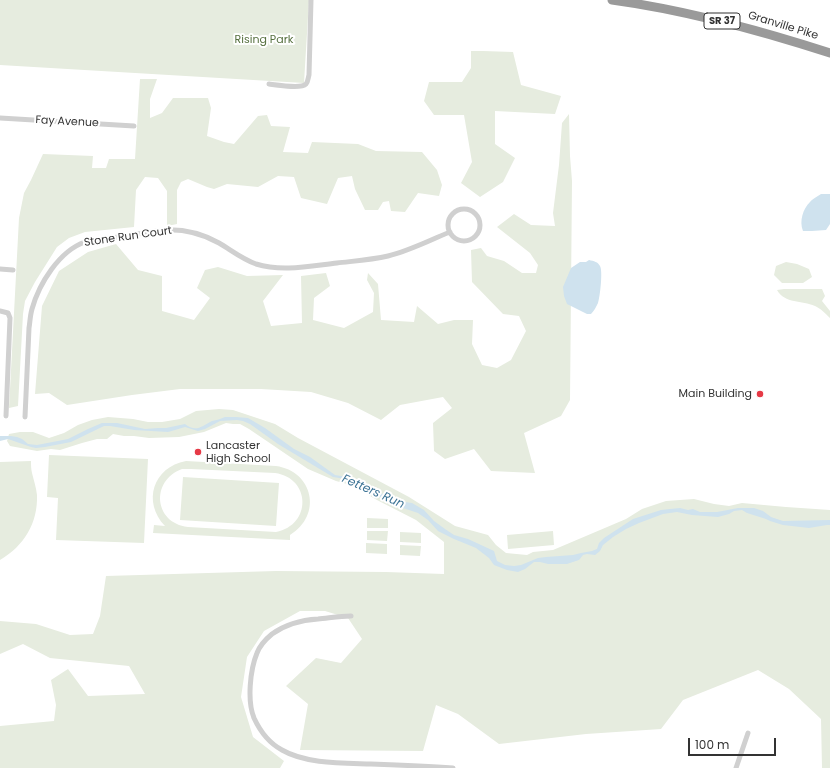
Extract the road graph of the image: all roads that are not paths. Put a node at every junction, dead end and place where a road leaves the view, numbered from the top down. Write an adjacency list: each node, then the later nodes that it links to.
1 (311, 0): 4 (street)
2 (612, 0): 3 (highway, Granville Pike / SR 37)
3 (830, 53)
4 (269, 84)
5 (0, 118): 6 (street, Fay Avenue)
6 (134, 126)
7 (450, 232): 7 (street); 12 (street, Stone Run Court)
8 (0, 269): 9 (street)
9 (14, 270)
10 (0, 311): 11 (street)
11 (6, 416)
12 (25, 417)
13 (351, 616): 15 (street)
14 (748, 732): 16 (street)
15 (453, 768)
16 (736, 768)

